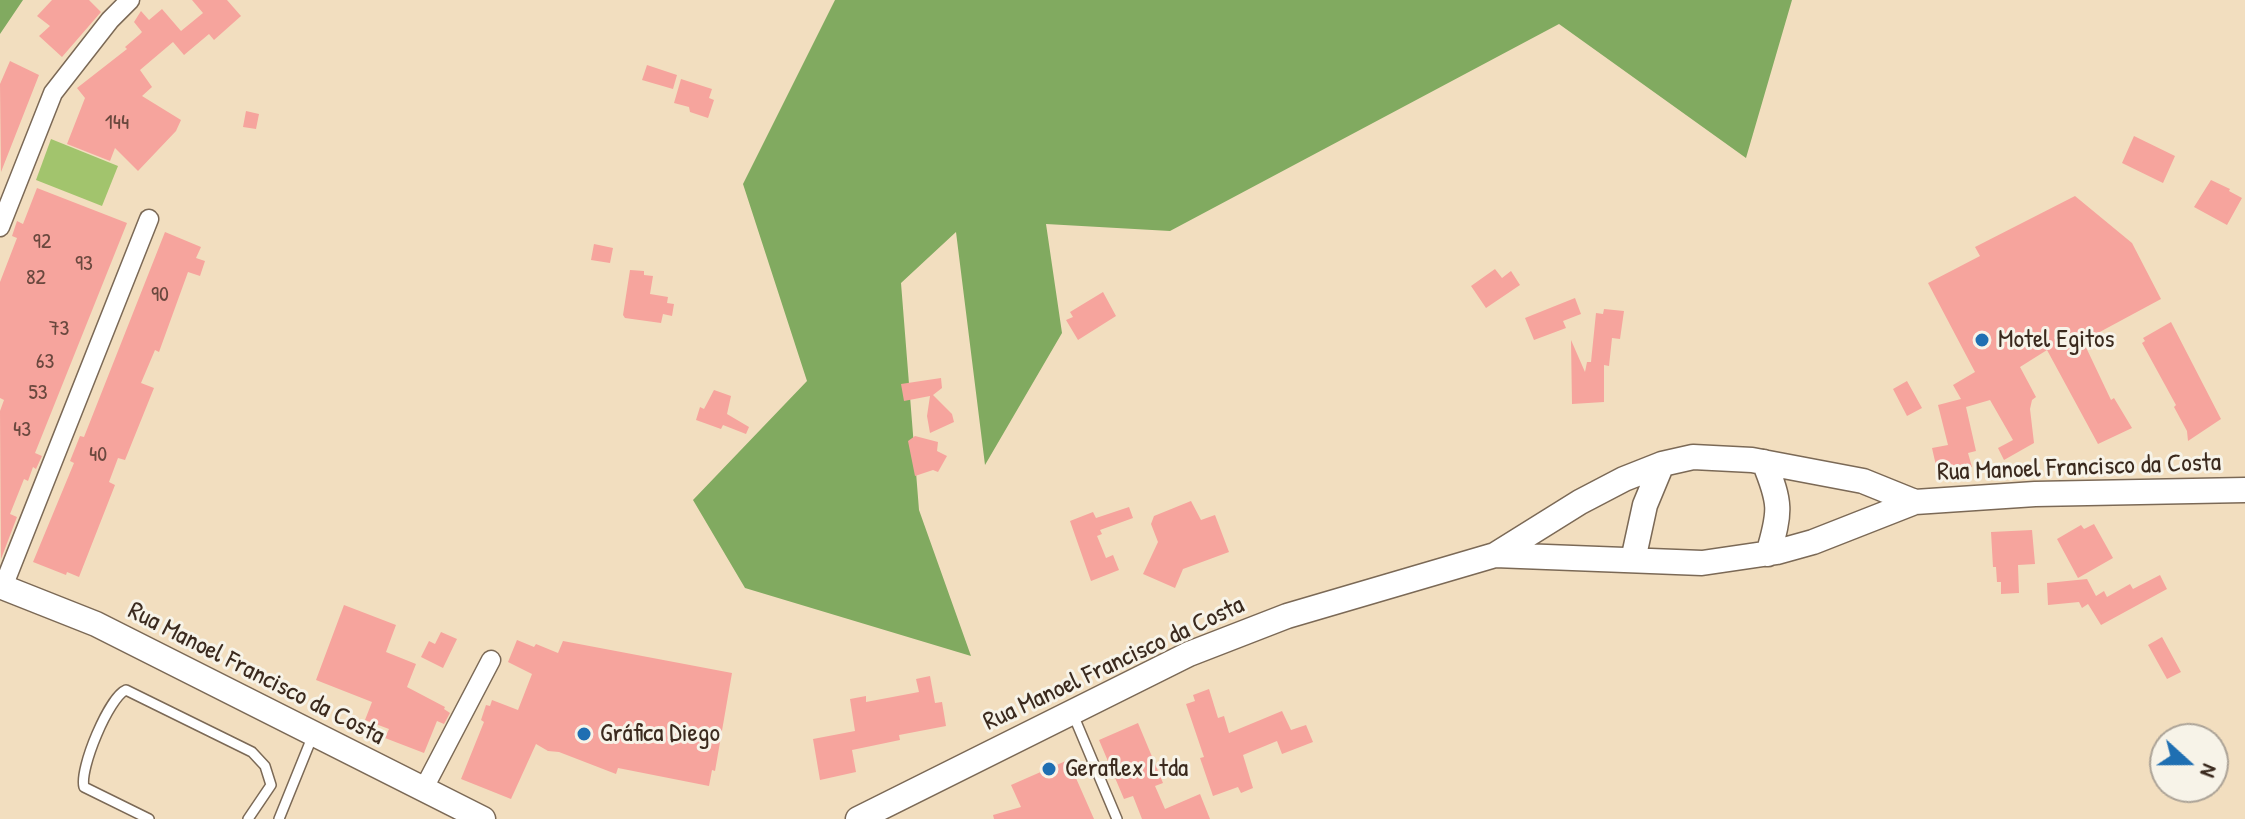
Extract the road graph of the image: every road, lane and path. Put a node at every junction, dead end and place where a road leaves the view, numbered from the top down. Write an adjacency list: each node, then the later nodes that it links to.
1 (130, 0): 3 (street)
2 (149, 219): 11 (street)
3 (0, 227)
4 (1764, 462): 5 (main road, Rua Manoel Francisco da Costa); 7 (main road, Rua Manoel Francisco da Costa); 8 (main road)
5 (1662, 464): 9 (main road, Rua Manoel Francisco da Costa); 10 (main road)
6 (2245, 490): 7 (main road, Rua Manoel Francisco da Costa)
7 (1915, 502): 8 (main road, Rua Manoel Francisco da Costa)
8 (1768, 554): 10 (main road, Rua Manoel Francisco da Costa)
9 (1495, 555): 10 (main road, Rua Manoel Francisco da Costa); 13 (main road, Rua Manoel Francisco da Costa)
10 (1633, 560)
11 (2, 586): 14 (main road, Rua Manoel Francisco da Costa)
12 (491, 660): 15 (street)
13 (1072, 712): 22 (main road, Rua Manoel Francisco da Costa); 23 (lane)
14 (313, 735): 15 (main road, Rua Manoel Francisco da Costa); 17 (lane)
15 (423, 790): 21 (main road, Rua Manoel Francisco da Costa)
16 (267, 794): 17 (lane); 18 (lane); 19 (lane)
17 (285, 802): 20 (lane)
18 (149, 819)
19 (248, 819)
20 (279, 819)
21 (483, 819)
22 (858, 819)
23 (1117, 819)

